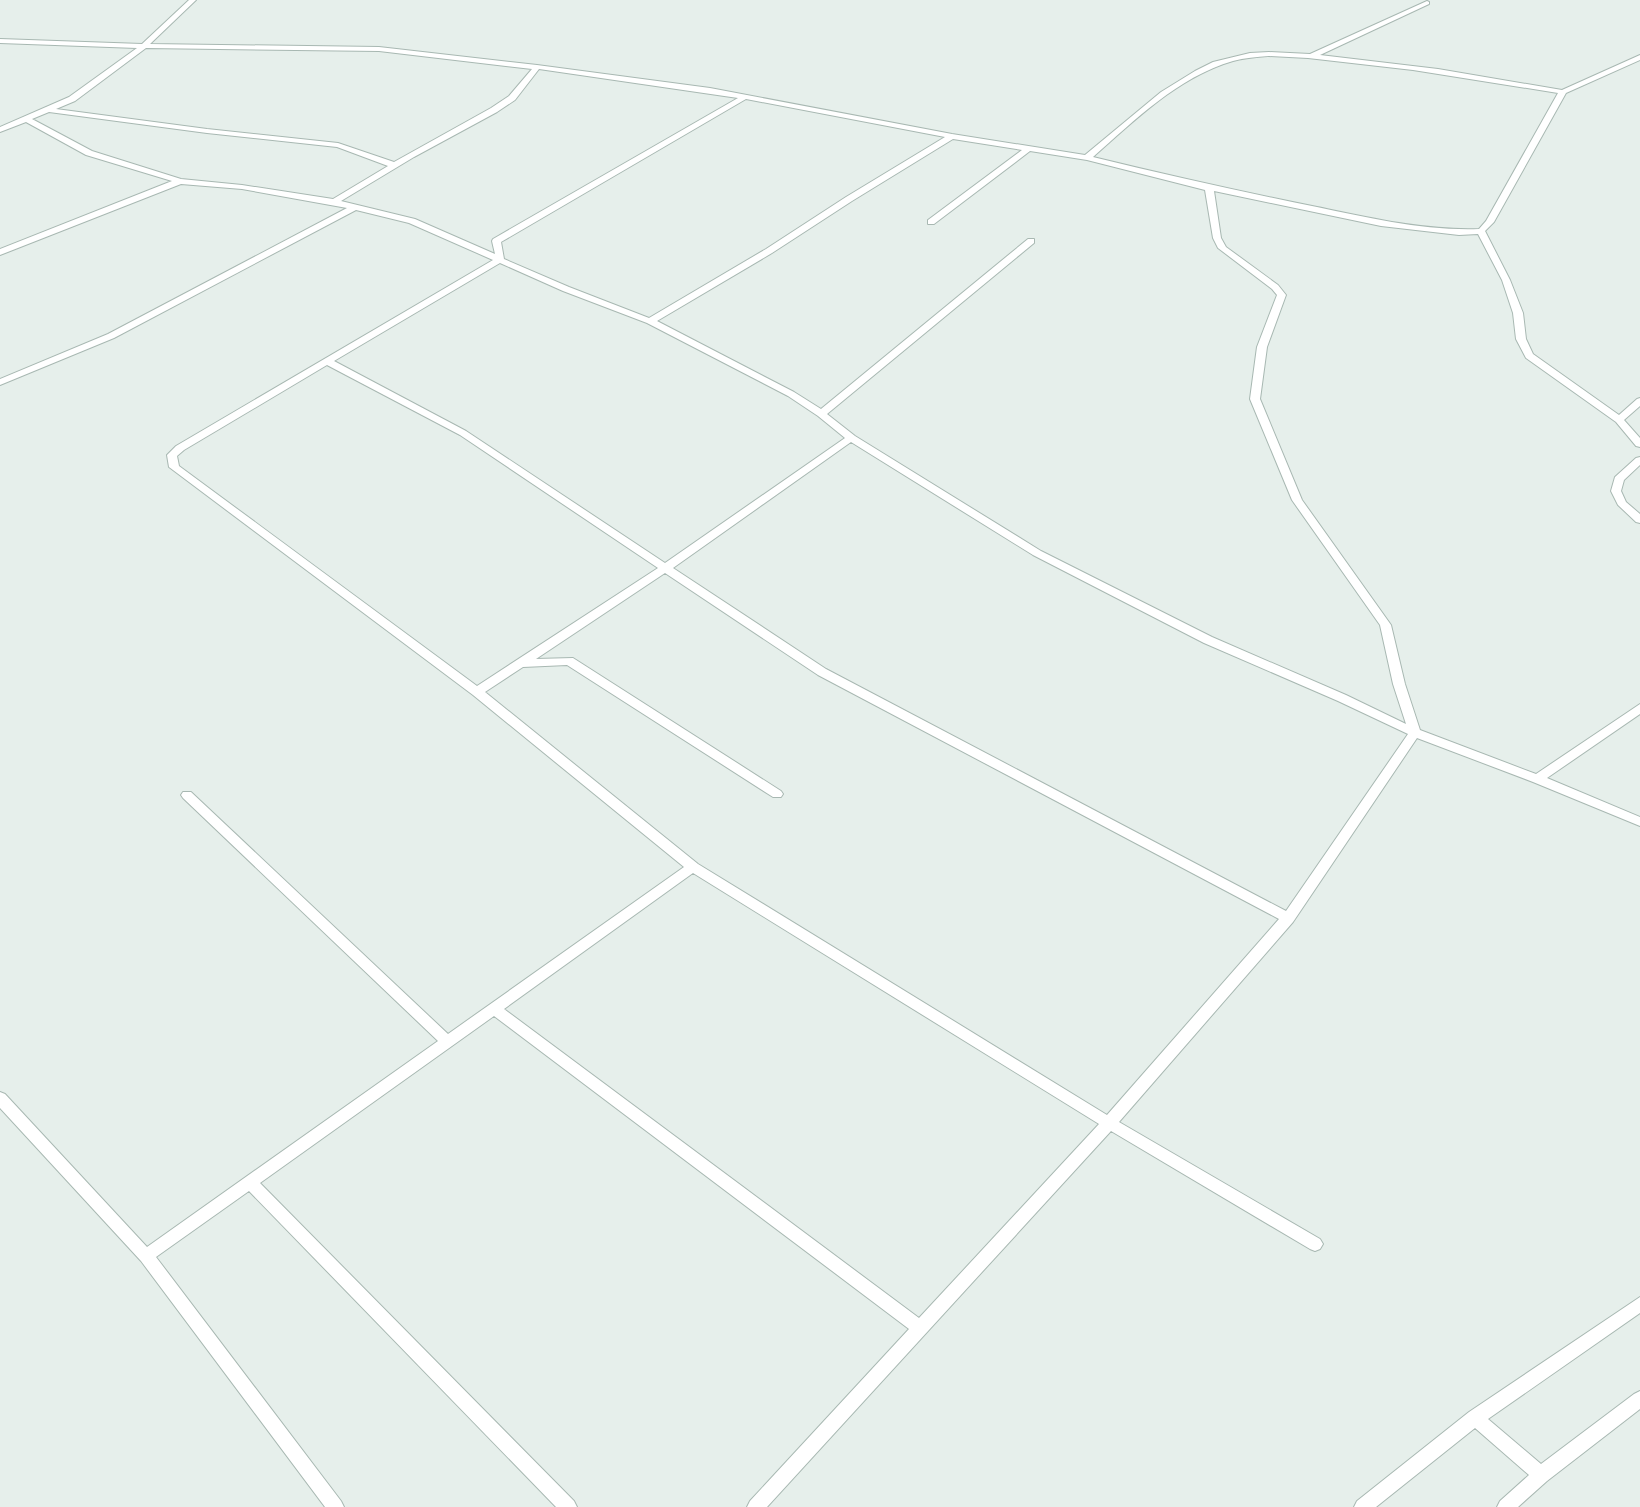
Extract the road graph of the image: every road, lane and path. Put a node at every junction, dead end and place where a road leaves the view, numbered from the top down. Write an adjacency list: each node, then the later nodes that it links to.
1 (193, 0): 4 (street)
2 (1427, 3): 5 (street)
3 (0, 41): 4 (street)
4 (144, 46): 7 (street); 10 (street)
5 (1310, 56): 8 (street); 15 (street)
6 (1640, 57): 8 (street)
7 (537, 67): 9 (street); 16 (street)
8 (1563, 92): 22 (street)
9 (746, 96): 13 (street); 25 (street)
10 (49, 110): 11 (street); 16 (street)
11 (27, 120): 12 (street); 17 (street)
12 (0, 130)
13 (952, 136): 14 (street); 26 (street)
14 (1029, 148): 15 (street); 21 (street)
15 (1087, 158): 18 (street)
16 (394, 165): 19 (street)
17 (180, 181): 19 (street); 24 (street)
18 (1209, 188): 22 (street); 40 (street)
19 (334, 202): 20 (street)
20 (355, 207): 25 (street); 28 (street)
21 (931, 222)
22 (1480, 231): 31 (street)
23 (1031, 241): 30 (street)
24 (0, 252)
25 (500, 259): 26 (street); 27 (street)
26 (650, 321): 30 (street)
27 (326, 361): 36 (street); 38 (street)
28 (0, 382)
29 (1640, 400): 31 (street)
30 (821, 414): 32 (street)
31 (1619, 420): 33 (street)
32 (852, 438): 36 (street); 40 (street)
33 (1640, 444)
34 (1640, 460): 35 (street)
35 (1640, 520)
36 (665, 568): 37 (street); 46 (street)
37 (521, 663): 38 (street); 43 (street)
38 (477, 692): 45 (street)
39 (1640, 708): 41 (street)
40 (1415, 733): 41 (street); 46 (street)
41 (1537, 779): 44 (street)
42 (187, 794): 48 (street)
43 (777, 794)
44 (1640, 822)
45 (693, 867): 47 (street); 50 (street)
46 (1288, 918): 50 (street)
47 (493, 1008): 48 (street); 55 (street)
48 (447, 1041): 51 (street)
49 (0, 1098): 53 (street)
50 (1109, 1123): 52 (street); 55 (street)
51 (249, 1182): 53 (street); 60 (street)
52 (1316, 1244)
53 (146, 1256): 59 (street)
54 (1640, 1304): 57 (street)
55 (920, 1328): 61 (street)
56 (1640, 1399): 58 (street)
57 (1475, 1418): 58 (street); 62 (street)
58 (1541, 1475): 63 (street)
59 (335, 1507)
60 (568, 1507)
61 (756, 1507)
62 (1363, 1507)
63 (1506, 1507)

